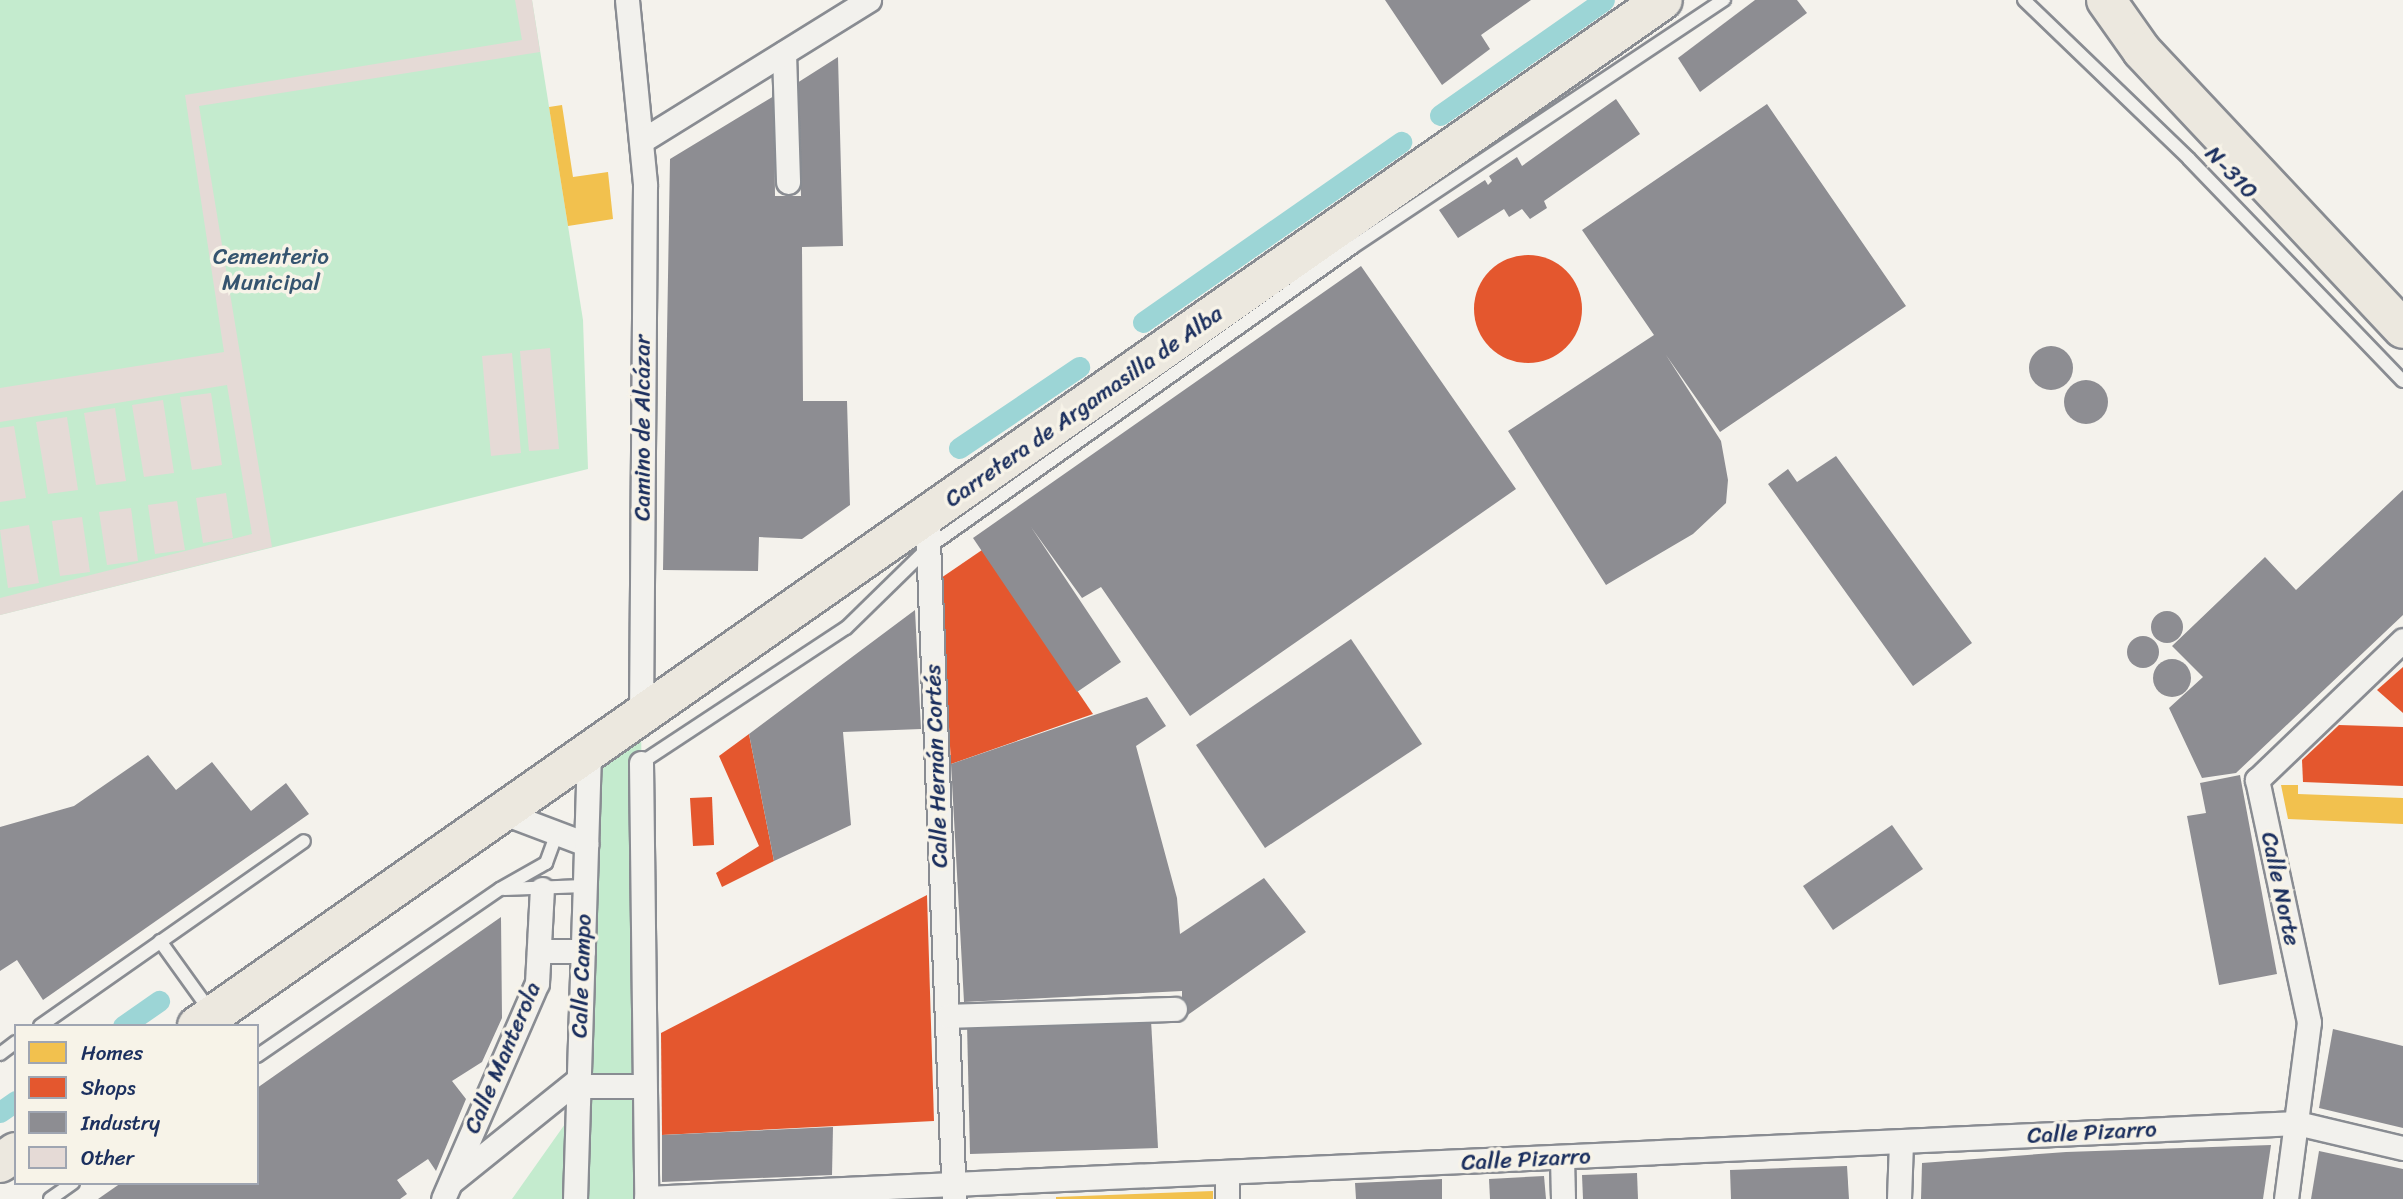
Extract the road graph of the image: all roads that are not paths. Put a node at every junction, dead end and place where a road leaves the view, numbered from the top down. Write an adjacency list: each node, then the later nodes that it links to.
1 (627, 0): 10 (street, Camino de Alcázar)
2 (869, 0): 9 (street)
3 (1663, 0): 14 (highway, Carretera de Argamasilla de Alba)
4 (1724, 0): 14 (lane, Carretera de Argamasilla de Alba)
5 (2024, 0): 13 (lane, N-310)
6 (2079, 0): 8 (highway)
7 (2106, 0): 8 (highway)
8 (2143, 51): 12 (highway)
9 (784, 53): 10 (street); 11 (street)
10 (643, 140): 16 (street, Camino de Alcázar)
11 (788, 182)
12 (2403, 329)
13 (2403, 381)
14 (928, 531): 16 (highway, Carretera de Argamasilla de Alba); 18 (lane, Carretera de Argamasilla de Alba); 30 (street, Calle Hernán Cortés)
15 (2403, 640): 36 (street, Calle Norte)
16 (641, 716): 17 (highway, Carretera de Argamasilla de Alba)
17 (589, 754): 19 (highway, Carretera de Argamasilla de Alba); 22 (street, Calle Campo)
18 (640, 763): 35 (street)
19 (504, 813): 20 (street); 31 (highway, Carretera de Argamasilla de Alba)
20 (557, 833): 22 (street); 24 (lane)
21 (304, 841): 26 (lane)
22 (586, 844): 23 (street, Calle Campo)
23 (585, 886): 25 (lane); 28 (street, Calle Campo)
24 (500, 889): 25 (lane); 33 (lane)
25 (542, 889): 27 (street, Calle Manterola)
26 (160, 941): 31 (lane); 32 (lane)
27 (542, 951): 28 (street); 42 (street, Calle Manterola)
28 (583, 951): 34 (street, Calle Campo)
29 (1175, 1009): 30 (street)
30 (948, 1016): 43 (street, Calle Hernán Cortés)
31 (205, 1020)
32 (43, 1024)
33 (259, 1055)
34 (579, 1082): 35 (street); 42 (street, Calle Manterola); 46 (street, Calle Campo)
35 (644, 1086): 44 (street)
36 (2297, 1123): 37 (street, Calle Pizarro); 38 (street, Calle Pizarro); 50 (street, Calle Norte)
37 (1900, 1142): 39 (street, Calle Pizarro); 49 (street)
38 (2403, 1148)
39 (1562, 1158): 40 (street, Calle Pizarro); 48 (street)
40 (1227, 1174): 43 (street, Calle Pizarro); 47 (street)
41 (70, 1185): 45 (lane)
42 (446, 1191)
43 (953, 1193): 44 (street, Calle Pizarro)
44 (646, 1198)
45 (50, 1199)
46 (575, 1199)
47 (1227, 1199)
48 (1563, 1199)
49 (1899, 1199)
50 (2287, 1199)

